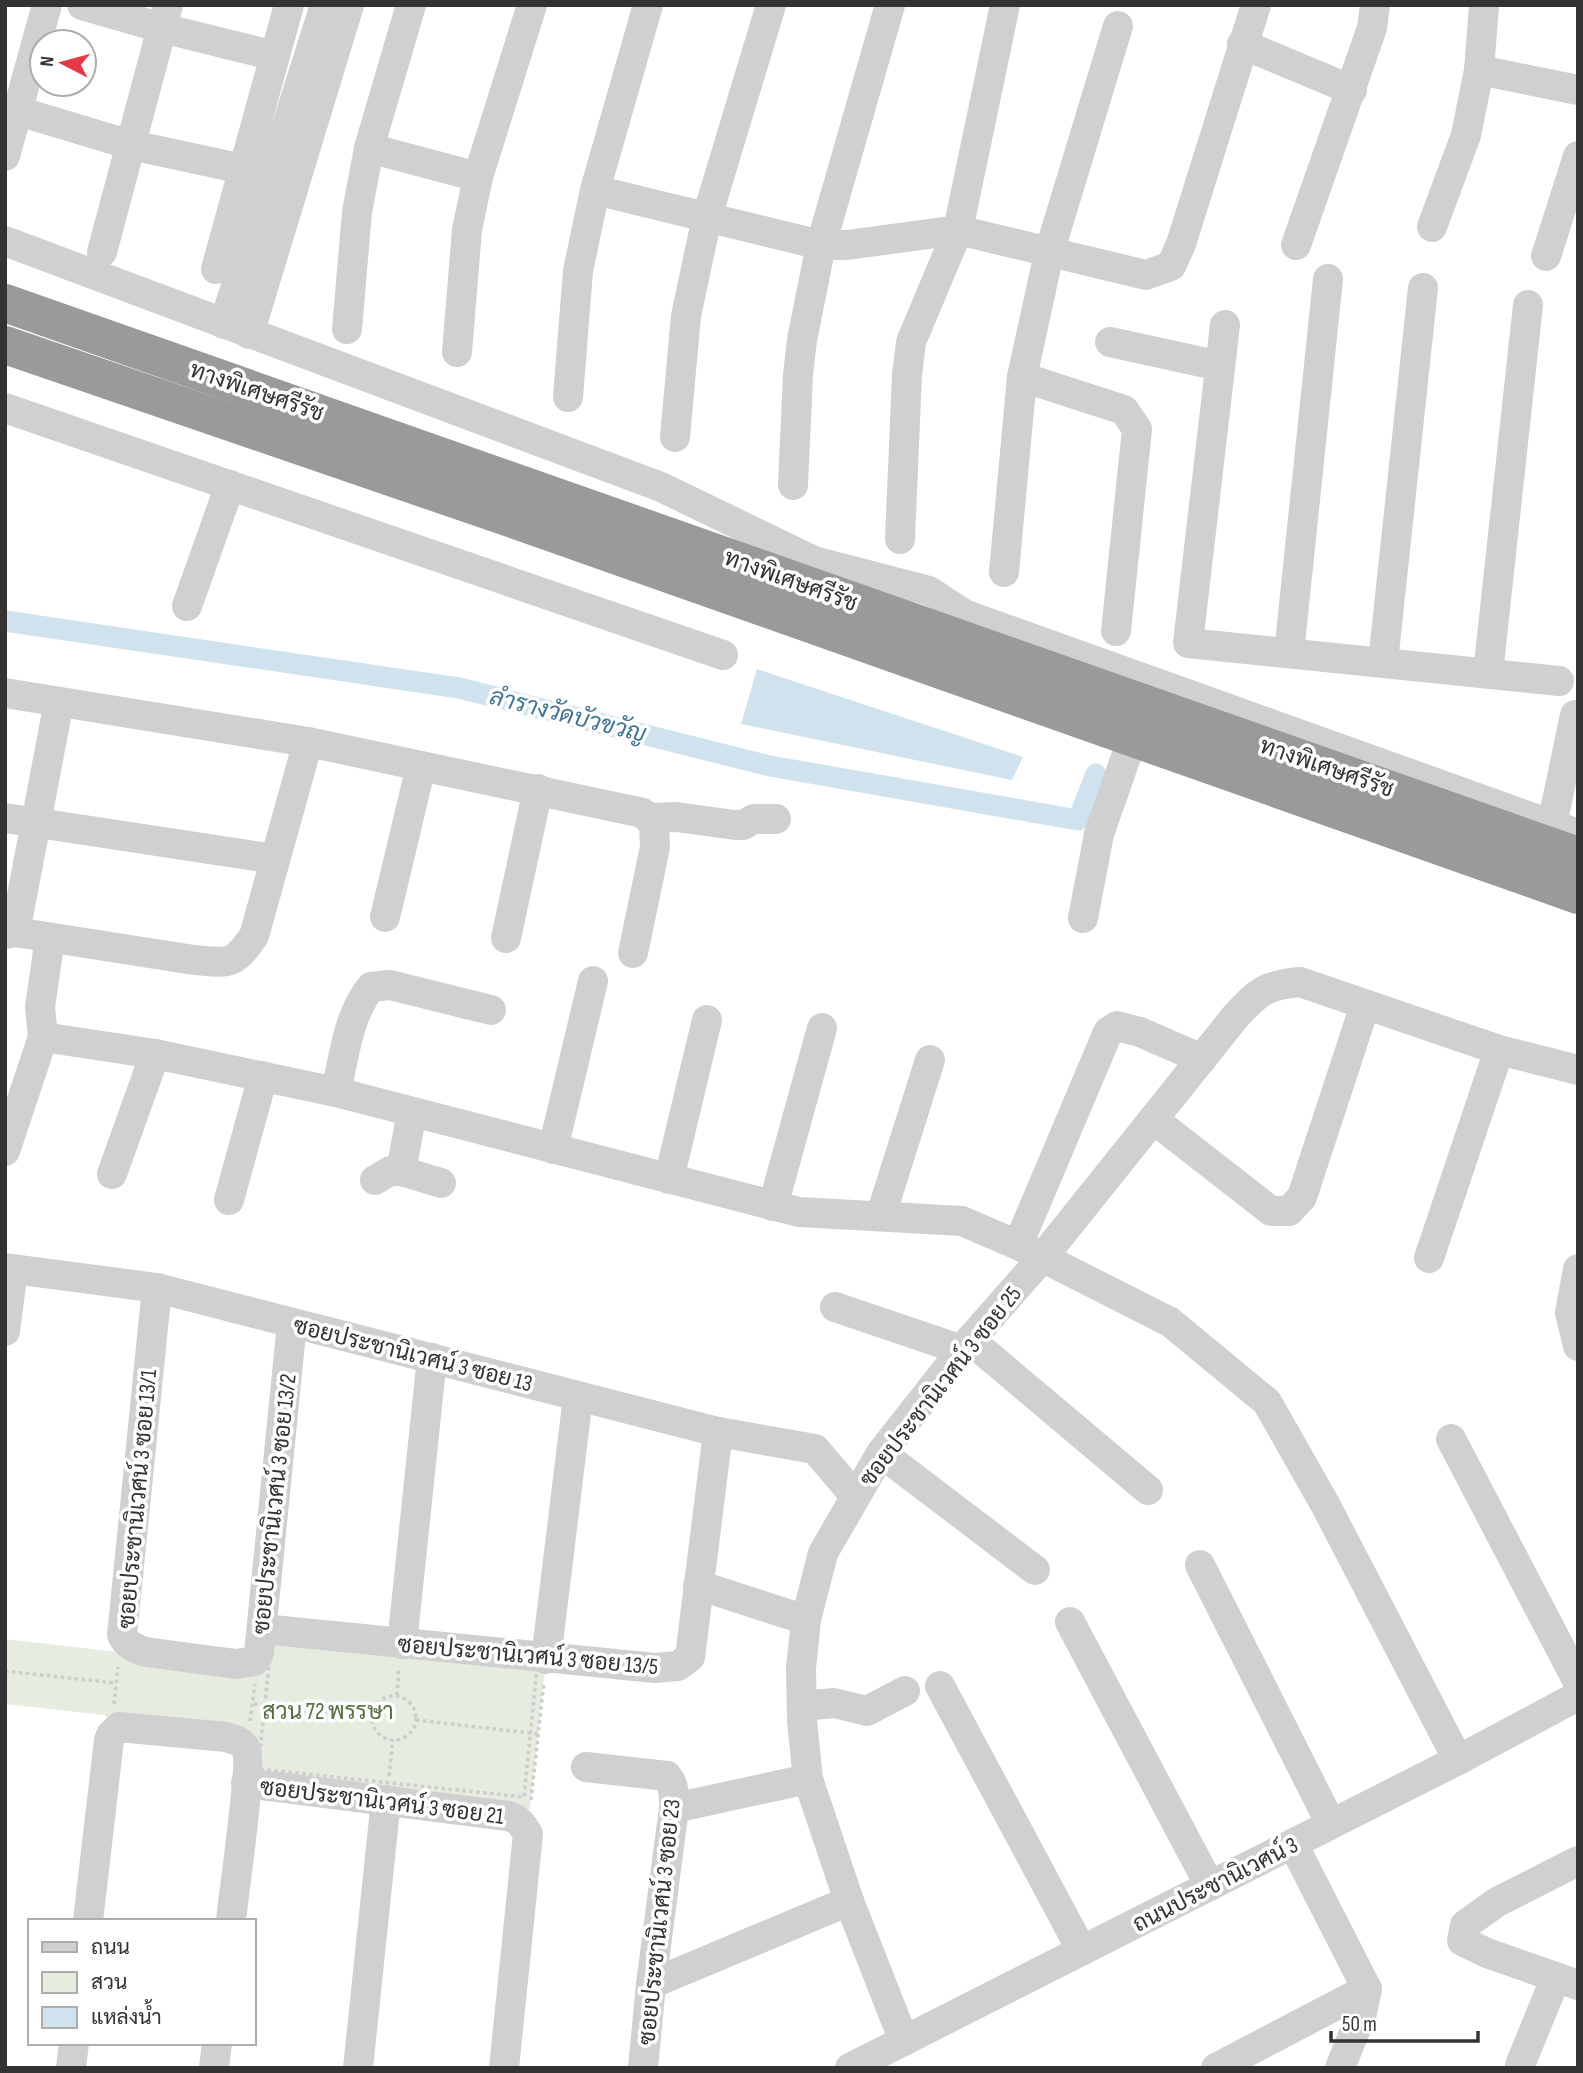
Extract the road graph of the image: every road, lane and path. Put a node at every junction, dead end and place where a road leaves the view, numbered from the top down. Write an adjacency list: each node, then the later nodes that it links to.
1 (47, 5): 22 (street)
2 (82, 5): 15 (street)
3 (289, 5): 18 (street)
4 (325, 5): 45 (street)
5 (349, 5): 45 (street)
6 (411, 5): 24 (street)
7 (532, 5): 28 (street)
8 (648, 5): 29 (street)
9 (771, 5): 30 (street)
10 (890, 5): 34 (street)
11 (1005, 5): 32 (street)
12 (1256, 5): 17 (street)
13 (1375, 5): 20 (street)
14 (1484, 5): 19 (street)
15 (165, 17): 18 (street); 23 (street)
16 (1118, 26): 37 (street)
17 (1242, 44): 20 (street); 37 (street)
18 (275, 56): 27 (street)
19 (1479, 70): 21 (street); 31 (street)
20 (1352, 90): 35 (street)
21 (1578, 90)
22 (18, 111): 23 (street); 25 (street)
23 (131, 145): 27 (street); 36 (street)
24 (369, 148): 28 (street); 46 (street)
25 (5, 156)
26 (1578, 156): 38 (street)
27 (243, 169): 39 (street)
28 (478, 177): 49 (street)
29 (595, 190): 30 (street); 52 (street)
30 (707, 218): 34 (street); 54 (street)
31 (1432, 227)
32 (957, 230): 34 (street); 37 (street); 57 (street)
33 (5, 241): 45 (street)
34 (821, 245): 56 (street)
35 (1296, 245)
36 (102, 251)
37 (1049, 253): 51 (street)
38 (1546, 256)
39 (216, 269)
40 (1328, 279): 61 (street)
41 (1423, 288): 63 (street)
42 (5, 303): 78 (highway, ทางพิเศษศรีรัช)
43 (1528, 305): 64 (street)
44 (1225, 325): 50 (street)
45 (237, 329): 78 (street)
46 (346, 329)
47 (1110, 342): 50 (street)
48 (5, 345): 80 (highway, ทางพิเศษศรีรัช)
49 (457, 352)
50 (1220, 366): 61 (street)
51 (1022, 377): 58 (street); 60 (street)
52 (568, 397)
53 (5, 408): 55 (street)
54 (675, 437)
55 (230, 485): 59 (street); 62 (street)
56 (793, 485)
57 (900, 539)
58 (1004, 572)
59 (187, 606)
60 (1115, 631)
61 (1289, 653): 63 (street)
62 (723, 655)
63 (1383, 662): 64 (street)
64 (1488, 673): 65 (street)
65 (1569, 676): 68 (street)
66 (5, 693): 67 (street)
67 (59, 702): 69 (street); 77 (street)
68 (1576, 715): 78 (street)
69 (308, 743): 71 (street); 79 (street)
70 (1127, 754): 82 (street)
71 (421, 766): 72 (street); 81 (street)
72 (538, 789): 75 (street); 85 (street)
73 (1578, 799): 78 (street)
74 (5, 818): 77 (street)
75 (650, 818): 76 (street); 86 (street)
76 (776, 818)
77 (36, 822): 79 (street); 83 (street)
78 (1570, 837)
79 (275, 859): 84 (street)
80 (1578, 895)
81 (385, 917)
82 (1083, 918)
83 (10, 933): 84 (street)
84 (50, 938): 92 (street)
85 (506, 938)
86 (634, 953)
87 (593, 981): 102 (street)
88 (1365, 1005): 93 (street); 95 (street, ซอยประชานิเวศน์ 3 ซอย 25); 101 (street)
89 (491, 1010): 99 (street)
90 (707, 1020): 105 (street)
91 (822, 1028): 108 (street)
92 (43, 1037): 94 (street); 103 (street)
93 (1499, 1050): 97 (street); 111 (street)
94 (155, 1054): 98 (street); 104 (street)
95 (1202, 1059): 101 (street, ซอยประชานิเวศน์ 3 ซอย 25); 110 (street)
96 (930, 1060): 109 (street)
97 (1578, 1070)
98 (263, 1076): 99 (street); 107 (street)
99 (336, 1092): 100 (street)
100 (412, 1112): 102 (street); 106 (street)
101 (1153, 1119): 110 (street, ซอยประชานิเวศน์ 3 ซอย 25)
102 (553, 1149): 105 (street)
103 (5, 1150)
104 (112, 1174)
105 (669, 1179): 108 (street)
106 (442, 1184)
107 (229, 1200)
108 (773, 1206): 109 (street)
109 (881, 1215): 110 (street)
110 (1030, 1251): 118 (street, ซอยประชานิเวศน์ 3 ซอย 25); 154 (street)
111 (1429, 1258)
112 (9, 1268): 114 (street, ซอยประชานิเวศน์ 3 ซอย 13); 117 (street, ซอยประชานิเวศน์ 3 ซอย 13)
113 (1578, 1269): 119 (street)
114 (157, 1288): 116 (street, ซอยประชานิเวศน์ 3 ซอย 13); 134 (street, ซอยประชานิเวศน์ 3 ซอย 13/1)
115 (835, 1307): 118 (street)
116 (292, 1323): 120 (street, ซอยประชานิเวศน์ 3 ซอย 13); 132 (street, ซอยประชานิเวศน์ 3 ซอย 13/2)
117 (5, 1331)
118 (966, 1345): 124 (street, ซอยประชานิเวศน์ 3 ซอย 25); 125 (street)
119 (1578, 1346)
120 (432, 1358): 121 (street, ซอยประชานิเวศน์ 3 ซอย 13); 133 (street)
121 (578, 1397): 122 (street, ซอยประชานิเวศน์ 3 ซอย 13); 135 (street)
122 (718, 1433): 126 (street, ซอยประชานิเวศน์ 3 ซอย 13); 129 (street, ซอยประชานิเวศน์ 3 ซอย 13/5)
123 (1451, 1439): 139 (street)
124 (881, 1453): 126 (street, ซอยประชานิเวศน์ 3 ซอย 25); 128 (street)
125 (1148, 1490)
126 (855, 1496): 130 (street, ซอยประชานิเวศน์ 3 ซอย 25)
127 (1200, 1565): 161 (street)
128 (1035, 1570)
129 (698, 1585): 130 (street); 135 (street, ซอยประชานิเวศน์ 3 ซอย 13/5)
130 (806, 1620): 146 (street, ซอยประชานิเวศน์ 3 ซอย 25)
131 (1070, 1622): 164 (street)
132 (262, 1629): 133 (street, ซอยประชานิเวศน์ 3 ซอย 13/5); 134 (street, ซอยประชานิเวศน์ 3 ซอย 13/2)
133 (402, 1644): 135 (street, ซอยประชานิเวศน์ 3 ซอย 13/5)
134 (191, 1658)
135 (546, 1659): 152 (path)
136 (119, 1663): 140 (path)
137 (5, 1671): 140 (path)
138 (256, 1680): 144 (path)
139 (1578, 1682)
140 (116, 1683): 147 (path)
141 (940, 1686): 168 (street)
142 (905, 1691): 146 (street)
143 (1578, 1696): 154 (street, ถนนประชานิเวศน์ 3)
144 (254, 1704): 145 (path); 150 (path)
145 (265, 1705): 148 (path); 151 (path); 158 (path)
146 (802, 1706): 156 (street, ซอยประชานิเวศน์ 3 ซอย 25)
147 (113, 1708)
148 (372, 1716): 149 (path); 153 (path)
149 (416, 1720): 151 (path); 153 (path)
150 (249, 1726)
151 (530, 1734): 152 (path); 158 (path)
152 (539, 1734): 160 (path)
153 (393, 1740): 158 (path)
154 (1458, 1760): 161 (street, ถนนประชานิเวศน์ 3)
155 (586, 1766): 159 (street, ซอยประชานิเวศน์ 3 ซอย 23)
156 (808, 1779): 159 (street); 165 (street, ซอยประชานิเวศน์ 3 ซอย 25)
157 (246, 1783): 158 (street, ซอยประชานิเวศน์ 3 ซอย 21); 166 (street); 167 (street)
158 (387, 1792): 179 (street); 180 (street, ซอยประชานิเวศน์ 3 ซอย 21)
159 (674, 1808): 170 (street, ซอยประชานิเวศน์ 3 ซอย 23)
160 (530, 1809)
161 (1331, 1824): 162 (street, ถนนประชานิเวศน์ 3)
162 (1293, 1844): 164 (street, ถนนประชานิเวศน์ 3); 171 (street)
163 (1578, 1861): 169 (street)
164 (1210, 1886): 168 (street, ถนนประชานิเวศน์ 3)
165 (849, 1901): 170 (street); 172 (street, ซอยประชานิเวศน์ 3 ซอย 25)
166 (88, 1919)
167 (230, 1919)
168 (1082, 1951): 172 (street, ถนนประชานิเวศน์ 3)
169 (1567, 1981): 175 (street)
170 (651, 1984): 181 (street, ซอยประชานิเวศน์ 3 ซอย 23)
171 (1367, 1990): 176 (street); 183 (street)
172 (904, 2041): 182 (street, ถนนประชานิเวศน์ 3)
173 (74, 2045): 177 (street)
174 (217, 2045): 178 (street)
175 (1520, 2065)
176 (1220, 2067)
177 (71, 2068)
178 (214, 2068)
179 (358, 2068)
180 (504, 2068)
181 (643, 2068)
182 (849, 2068)
183 (1340, 2068)

